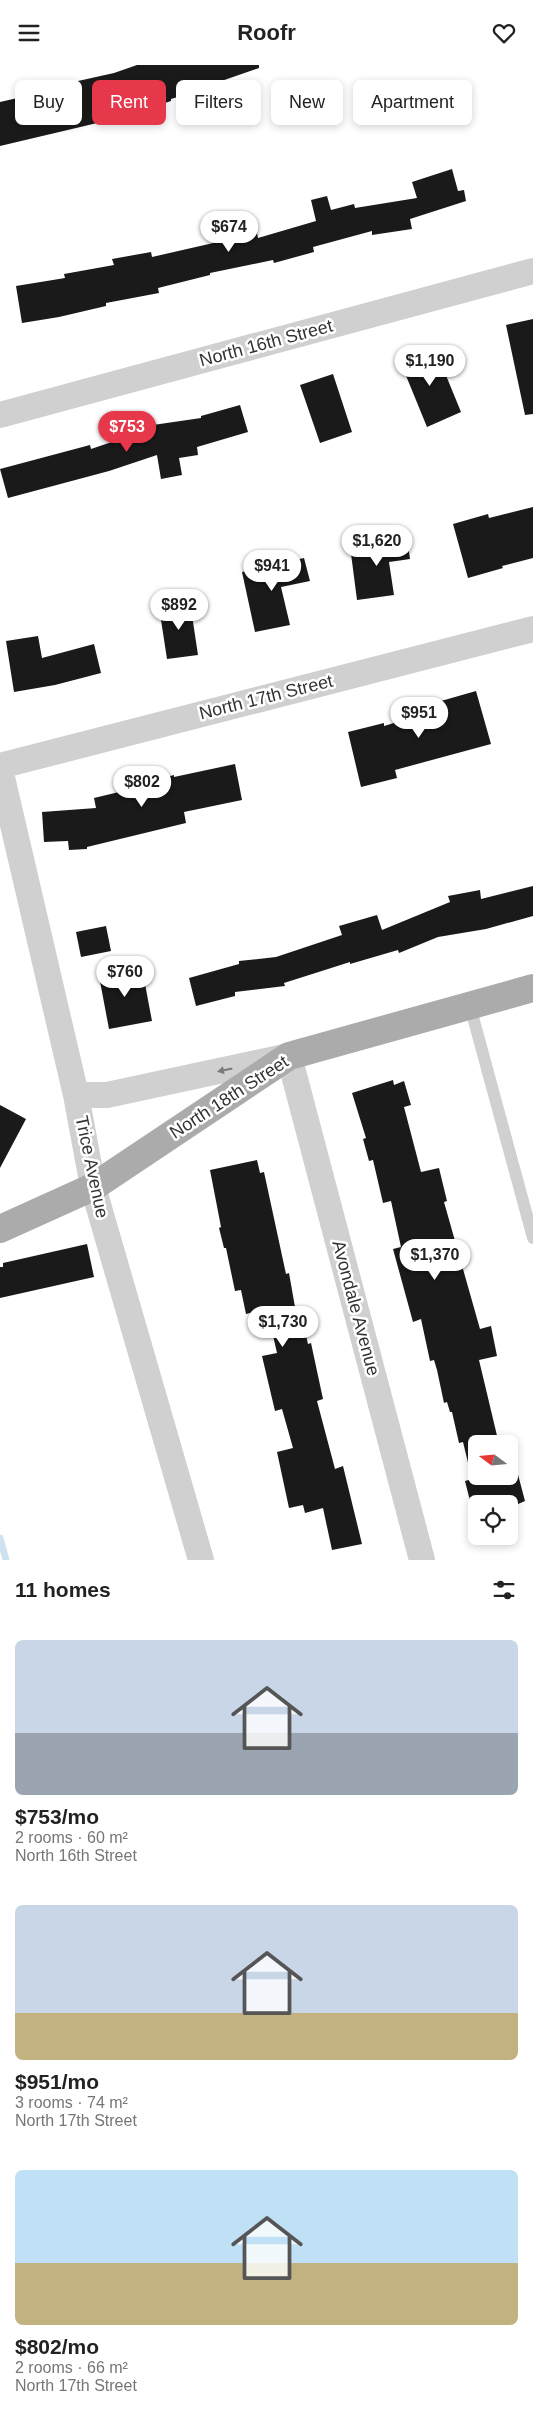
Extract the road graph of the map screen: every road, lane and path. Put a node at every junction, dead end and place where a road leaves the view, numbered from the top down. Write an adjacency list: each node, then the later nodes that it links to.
1 (533, 271): 2 (street, North 16th Street)
2 (0, 415)
3 (533, 629): 4 (street, North 17th Street)
4 (0, 767): 5 (street, Trice Avenue)
5 (4, 803): 9 (street, Trice Avenue)
6 (533, 988): 7 (main road, North 18th Street)
7 (470, 1006): 8 (main road, North 18th Street); 12 (lane)
8 (290, 1056): 9 (street, one-way to 9); 10 (main road, North 18th Street); 14 (street, Avondale Avenue)
9 (76, 1095): 10 (street, Trice Avenue)
10 (93, 1187): 11 (main road, North 18th Street); 13 (street, Trice Avenue)
11 (0, 1229)
12 (533, 1238)
13 (200, 1560)
14 (422, 1560)

